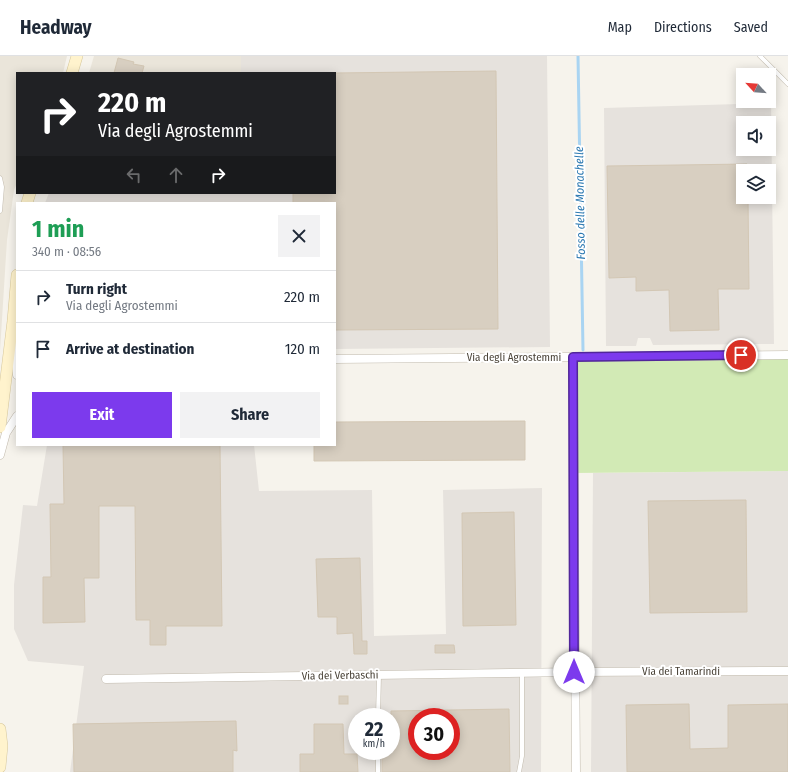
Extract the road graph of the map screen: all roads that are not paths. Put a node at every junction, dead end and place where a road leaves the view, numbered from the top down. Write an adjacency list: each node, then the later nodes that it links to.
1 (77, 56): 3 (main road)
2 (760, 56): 4 (lane)
3 (72, 72)
4 (788, 84)
5 (0, 178): 6 (lane)
6 (0, 211)
7 (16, 286): 8 (main road)
8 (13, 320): 12 (street); 13 (main road)
9 (788, 355): 10 (street, Via degli Agrostemmi)
10 (573, 357): 11 (street, Via degli Agrostemmi); 18 (street)
11 (336, 359)
12 (16, 361)
13 (3, 386): 15 (main road)
14 (16, 418): 16 (street)
15 (0, 427)
16 (0, 455)
17 (788, 671): 18 (street, Via dei Tamarindi)
18 (574, 672): 19 (street, Via dei Verbaschi); 28 (street)
19 (522, 673): 20 (street, Via dei Verbaschi); 27 (lane)
20 (379, 675): 21 (street, Via dei Verbaschi); 22 (lane)
21 (106, 679)
22 (378, 708)
23 (0, 729): 25 (main road)
24 (378, 760): 26 (lane)
25 (0, 767)
26 (378, 772)
27 (519, 772)
28 (576, 772)

